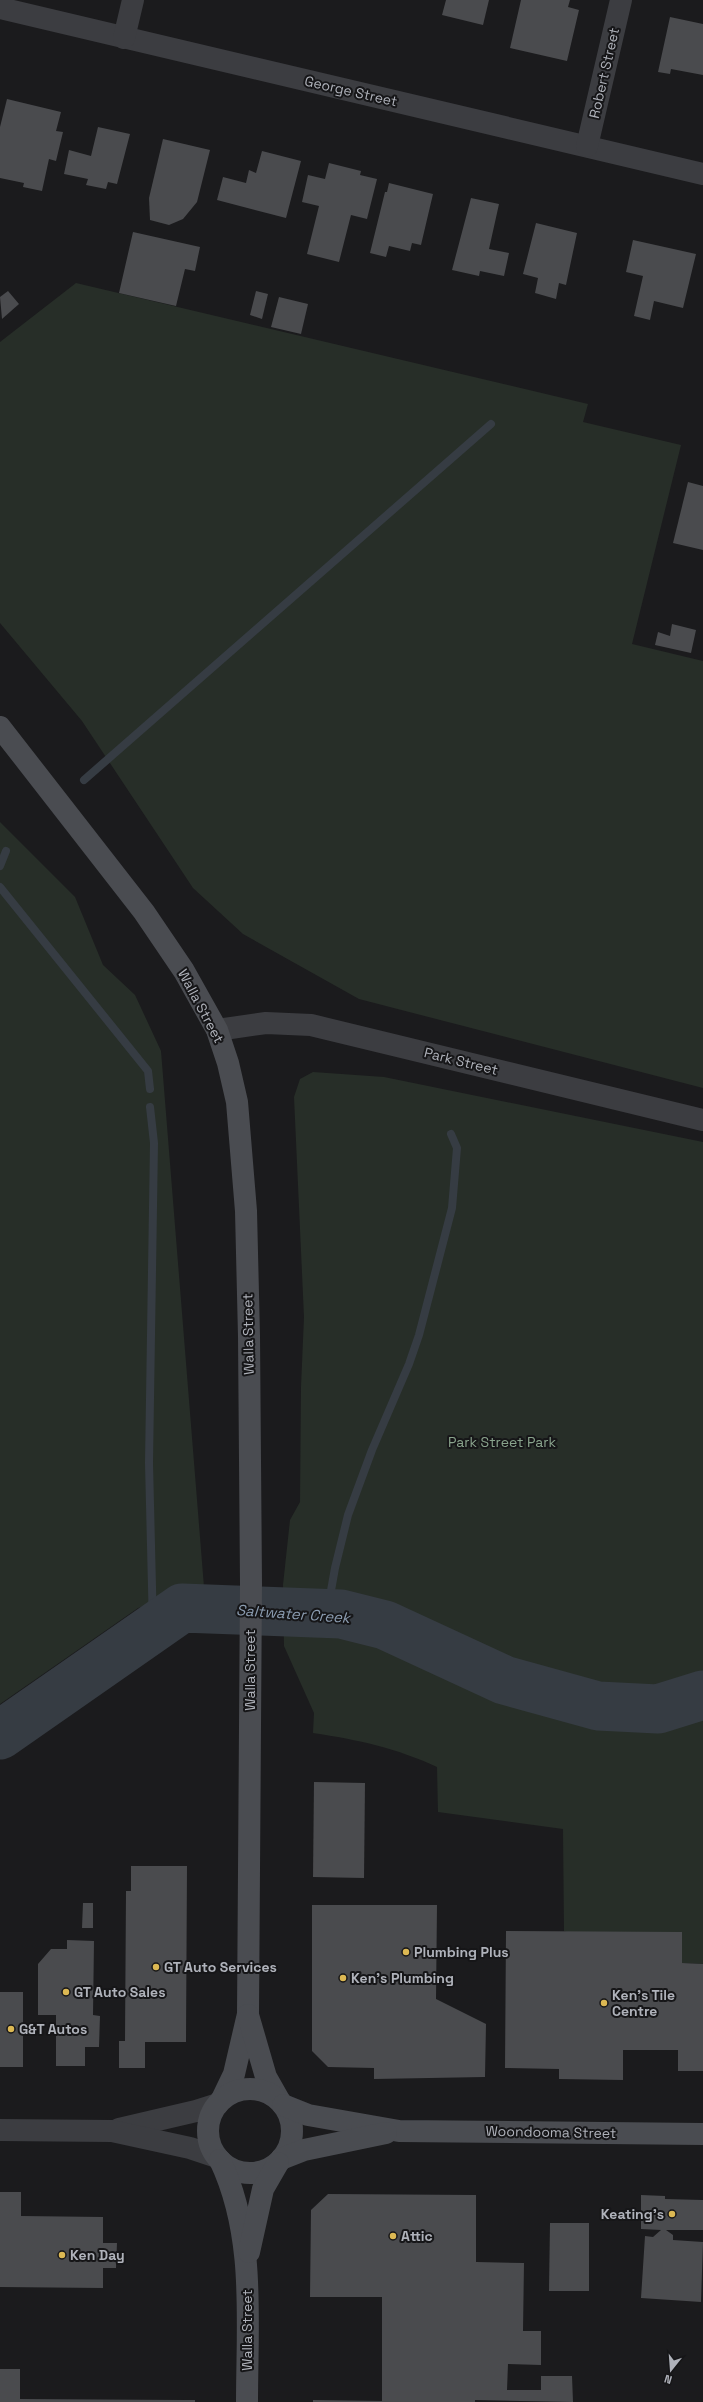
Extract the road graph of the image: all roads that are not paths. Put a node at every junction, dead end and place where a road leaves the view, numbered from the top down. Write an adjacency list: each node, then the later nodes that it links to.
1 (133, 0): 4 (street)
2 (621, 0): 5 (street, Robert Street)
3 (0, 8): 4 (street, George Street)
4 (124, 38): 5 (street, George Street)
5 (587, 146): 6 (street, George Street)
6 (703, 174)
7 (0, 727): 8 (street, Walla Street)
8 (217, 1030): 9 (street, Park Street); 10 (street, Walla Street)
9 (703, 1120)
10 (248, 2014): 11 (street, Walla Street); 12 (street, Walla Street)
11 (220, 2102): 12 (street); 14 (street); 17 (street)
12 (281, 2103): 15 (street, Woondooma Street); 18 (street)
13 (0, 2130): 14 (street)
14 (112, 2131): 17 (street)
15 (399, 2131): 16 (street, Woondooma Street); 18 (street, Woondooma Street)
16 (703, 2134)
17 (218, 2158): 18 (street); 19 (street, Walla Street)
18 (279, 2161): 19 (street, Walla Street)
19 (247, 2259): 20 (street, Walla Street)
20 (247, 2402)

